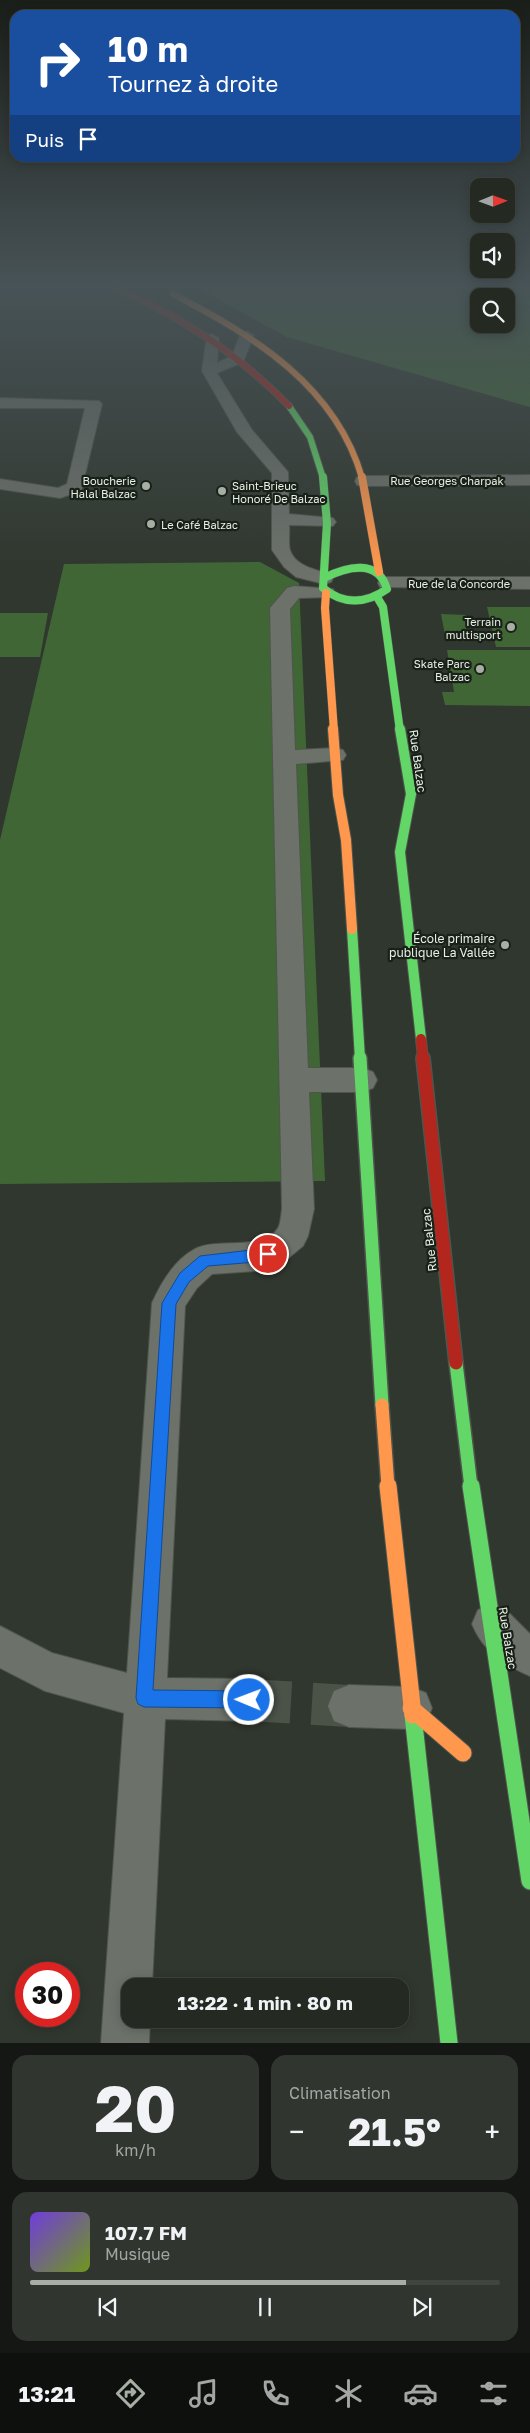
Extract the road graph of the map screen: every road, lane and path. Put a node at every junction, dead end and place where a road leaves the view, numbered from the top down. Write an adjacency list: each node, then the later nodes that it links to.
1 (213, 379): 8 (street)
2 (260, 379): 9 (street)
3 (299, 379): 6 (street, Rue Balzac)
4 (0, 403): 7 (street)
5 (530, 480): 6 (street, Rue Georges Charpak)
6 (363, 481): 11 (street, Rue Balzac)
7 (0, 484)
8 (281, 519): 9 (street); 12 (street)
9 (327, 522): 12 (street)
10 (530, 583): 11 (street, Rue de la Concorde)
11 (381, 584): 12 (street); 12 (street); 17 (street, Rue Balzac)
12 (325, 585): 13 (street); 14 (street)
13 (335, 755): 14 (street); 16 (street)
14 (285, 758): 15 (street)
15 (294, 1080): 16 (street); 20 (street)
16 (363, 1080): 23 (street)
17 (492, 1624): 19 (street); 25 (street, Rue Balzac)
18 (0, 1646): 20 (street)
19 (530, 1656)
20 (144, 1698): 21 (street); 26 (street)
21 (249, 1700)
22 (349, 1706): 23 (street)
23 (411, 1708): 24 (street); 27 (street)
24 (463, 1753)
25 (530, 1881)
26 (125, 2043)
27 (449, 2043)

